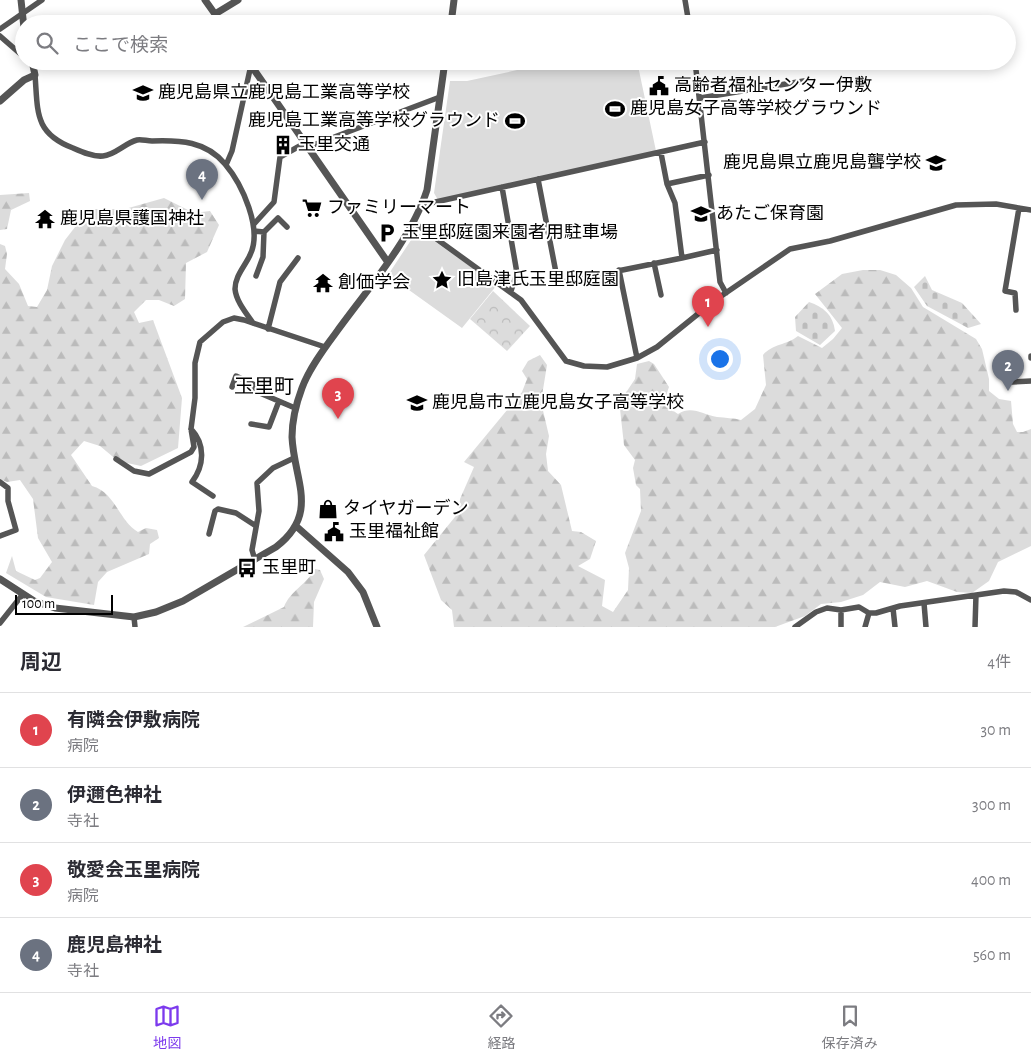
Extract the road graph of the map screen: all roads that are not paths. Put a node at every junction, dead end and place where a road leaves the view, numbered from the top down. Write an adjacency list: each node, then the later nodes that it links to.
1 (21, 0): 7 (street)
2 (42, 0): 7 (street)
3 (205, 0): 8 (street)
4 (238, 0): 8 (street)
5 (454, 0): 9 (street)
6 (685, 0): 10 (street)
7 (21, 14)
8 (215, 14)
9 (452, 15)
10 (688, 15)
11 (15, 18): 12 (street)
12 (0, 29)
13 (0, 36): 14 (street)
14 (15, 49)
15 (33, 70): 20 (street)
16 (249, 70): 28 (street)
17 (255, 70): 26 (street)
18 (444, 70): 22 (street)
19 (696, 70): 23 (street)
20 (34, 75): 24 (street); 28 (street)
21 (804, 81): 23 (street)
22 (440, 97): 26 (street); 33 (street)
23 (700, 98): 25 (street)
24 (0, 101)
25 (705, 142): 27 (street); 29 (street)
26 (307, 145): 37 (street); 44 (street)
27 (661, 153): 30 (street); 31 (street)
28 (226, 165): 37 (street)
29 (709, 175): 31 (street); 41 (street)
30 (538, 180): 32 (street); 46 (street)
31 (666, 184): 43 (street)
32 (502, 187): 33 (street); 48 (street)
33 (422, 205): 36 (street)
34 (1019, 208): 35 (street); 49 (street); 51 (street)
35 (1031, 210)
36 (413, 222): 44 (street); 48 (street)
37 (254, 224): 39 (street)
38 (287, 227): 40 (street)
39 (254, 231): 40 (street); 52 (street)
40 (264, 232): 47 (street)
41 (717, 250): 43 (street); 49 (street)
42 (298, 258): 53 (street)
43 (682, 258): 45 (street)
44 (387, 261): 54 (street)
45 (654, 263): 46 (street); 50 (street)
46 (620, 270): 55 (street)
47 (256, 276)
48 (511, 291): 55 (street)
49 (726, 293): 55 (street)
50 (661, 295)
51 (1016, 310)
52 (253, 323): 53 (street); 62 (street)
53 (268, 329): 54 (street)
54 (325, 347): 60 (street)
55 (637, 358)
56 (1031, 381): 57 (street)
57 (1012, 382)
58 (232, 387): 59 (street)
59 (279, 401): 60 (street); 61 (street)
60 (295, 408): 63 (street)
61 (251, 424)
62 (191, 429): 64 (street); 66 (street)
63 (294, 458): 67 (street); 68 (street)
64 (116, 459)
65 (0, 482): 70 (street)
66 (212, 496)
67 (256, 526): 69 (street); 71 (street)
68 (296, 526): 71 (street); 83 (street)
69 (209, 534)
70 (0, 536)
71 (255, 560): 80 (street)
72 (0, 579): 73 (street)
73 (23, 594): 80 (street); 81 (street)
74 (976, 595): 75 (street); 76 (street); 89 (street)
75 (1031, 600)
76 (924, 603): 77 (street); 88 (street)
77 (893, 608): 79 (street); 87 (street)
78 (841, 610): 79 (street); 84 (street); 85 (street)
79 (869, 613): 86 (street)
80 (134, 617): 82 (street)
81 (0, 623)
82 (135, 627)
83 (376, 627)
84 (795, 627)
85 (841, 627)
86 (865, 627)
87 (895, 627)
88 (926, 627)
89 (975, 627)

